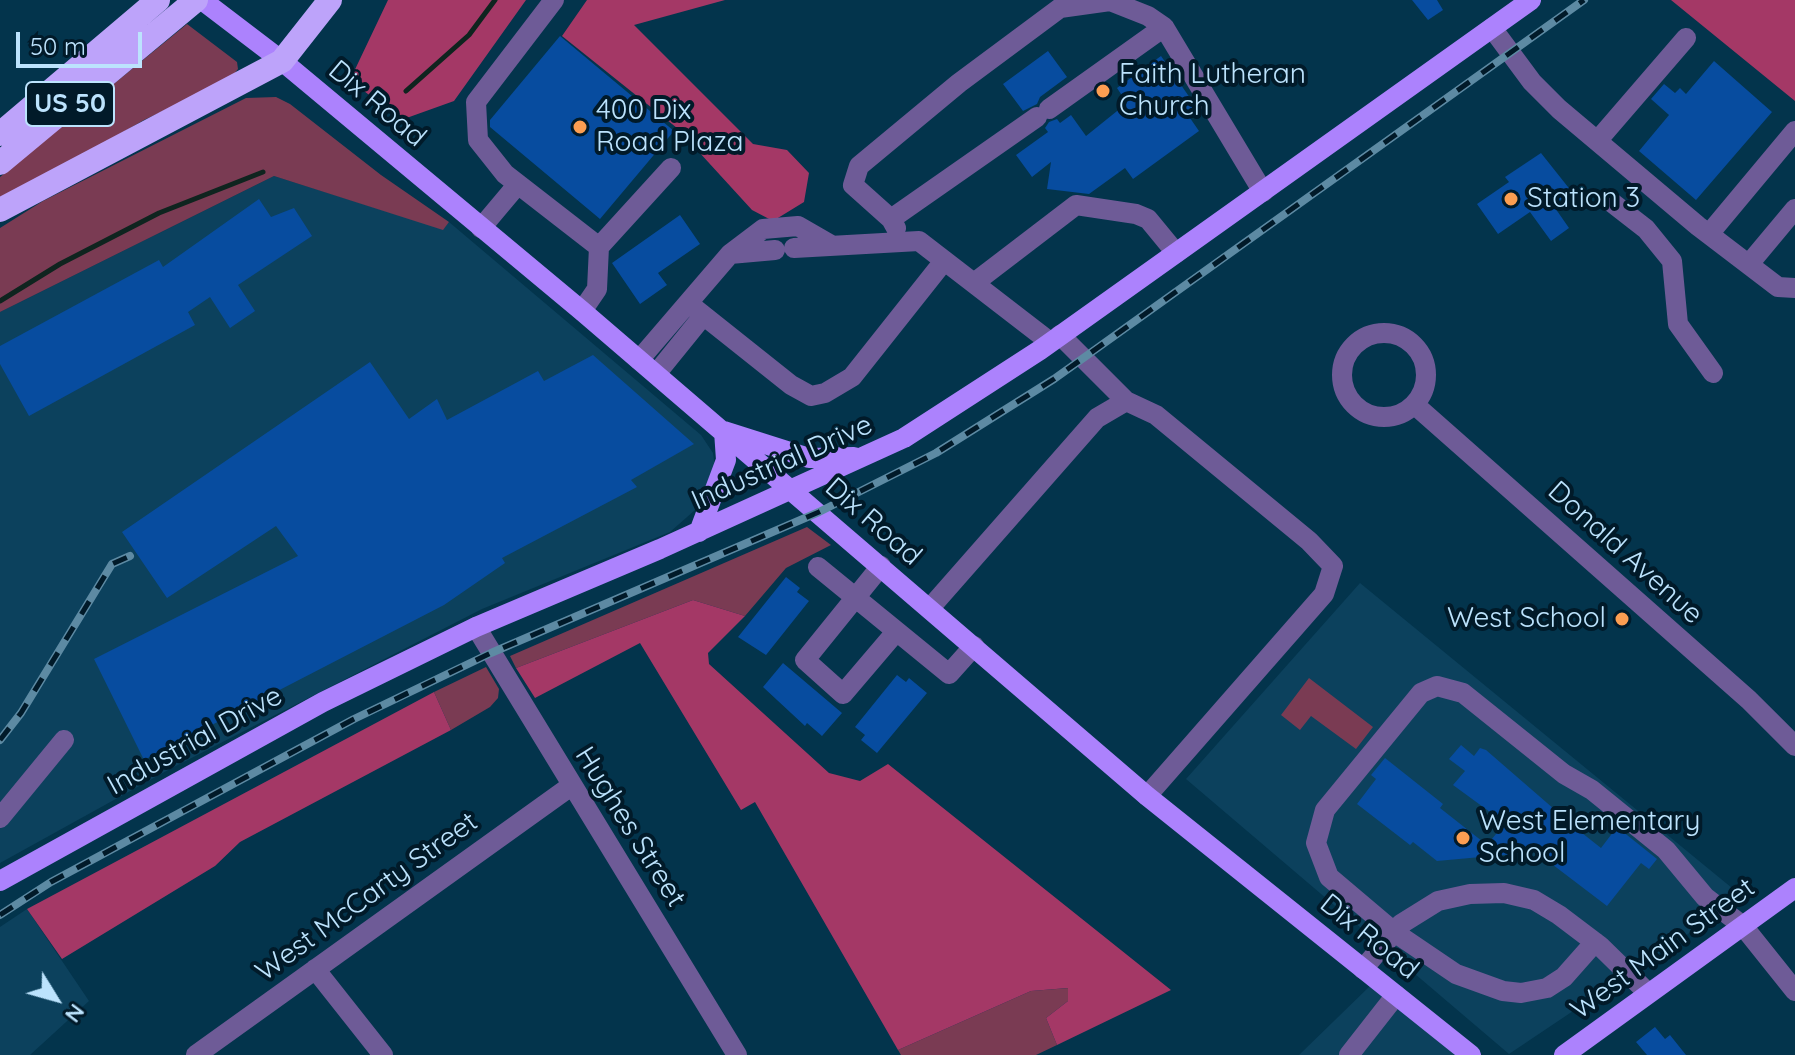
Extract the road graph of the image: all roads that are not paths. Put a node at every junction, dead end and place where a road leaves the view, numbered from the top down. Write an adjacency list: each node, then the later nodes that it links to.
1 (158, 0): 11 (highway, US 50)
2 (199, 0): 9 (main road, Dix Road); 13 (highway, US 50)
3 (330, 0): 9 (highway)
4 (554, 0): 15 (street)
5 (1531, 0): 7 (main road, Industrial Drive)
6 (1164, 27): 16 (street); 20 (street); 20 (street)
7 (1492, 28): 12 (street); 16 (main road, Industrial Drive)
8 (1686, 38): 12 (street)
9 (282, 61): 19 (highway); 21 (main road, Dix Road)
10 (1795, 131): 22 (street)
11 (0, 134)
12 (1598, 140): 22 (street)
13 (0, 163)
14 (671, 168): 25 (street)
15 (518, 184): 21 (street); 25 (street)
16 (1263, 192): 26 (main road, Industrial Drive)
17 (1610, 201): 36 (street)
18 (1795, 209): 29 (street)
19 (0, 210)
20 (891, 219): 23 (street)
21 (481, 228): 33 (main road, Dix Road)
22 (1709, 234): 29 (street)
23 (904, 242): 24 (street); 28 (street)
24 (831, 245): 27 (street); 27 (street)
25 (599, 247): 33 (street)
26 (1176, 253): 30 (street); 34 (main road, Industrial Drive)
27 (730, 254): 32 (street)
28 (944, 261): 30 (street); 32 (street)
29 (1749, 264): 31 (street)
30 (974, 283): 34 (street)
31 (1795, 288)
32 (696, 310): 35 (street); 37 (street)
33 (582, 311): 35 (main road, Dix Road)
34 (1055, 339): 38 (street); 41 (main road, Industrial Drive)
35 (639, 360): 37 (main road, Dix Road)
36 (1713, 373)
37 (656, 374): 40 (main road, Dix Road)
38 (1126, 401): 47 (street); 54 (street)
39 (1415, 405): 39 (street); 52 (street, Donald Avenue)
40 (724, 431): 41 (main road); 42 (main road, Dix Road); 43 (main road)
41 (865, 457): 42 (main road, Industrial Drive)
42 (794, 490): 43 (main road, Industrial Drive); 44 (main road, Dix Road)
43 (699, 532): 48 (main road, Industrial Drive)
44 (881, 566): 46 (street); 47 (main road, Dix Road)
45 (818, 567): 46 (street)
46 (854, 600): 49 (street); 49 (street)
47 (930, 608): 50 (main road, Dix Road)
48 (476, 627): 53 (street, Hughes Street); 56 (main road, Industrial Drive)
49 (895, 633): 50 (street)
50 (974, 646): 54 (main road, Dix Road)
51 (64, 740): 55 (street)
52 (1795, 746)
53 (571, 786): 61 (street, West McCarty Street); 68 (street, Hughes Street)
54 (1147, 796): 62 (main road, Dix Road)
55 (0, 818)
56 (0, 881)
57 (1795, 888): 58 (main road, West Main Street)
58 (1743, 926): 59 (street); 63 (street); 64 (main road, West Main Street)
59 (1394, 932): 60 (street); 60 (street); 62 (street)
60 (1595, 942): 64 (street)
61 (315, 969): 66 (street, West McCarty Street); 67 (street)
62 (1363, 969): 65 (main road, Dix Road)
63 (1795, 991)
64 (1648, 993): 71 (main road, West Main Street)
65 (1396, 995): 69 (street); 70 (main road, Dix Road)
66 (196, 1055)
67 (383, 1055)
68 (737, 1055)
69 (1349, 1055)
70 (1471, 1055)
71 (1564, 1055)

